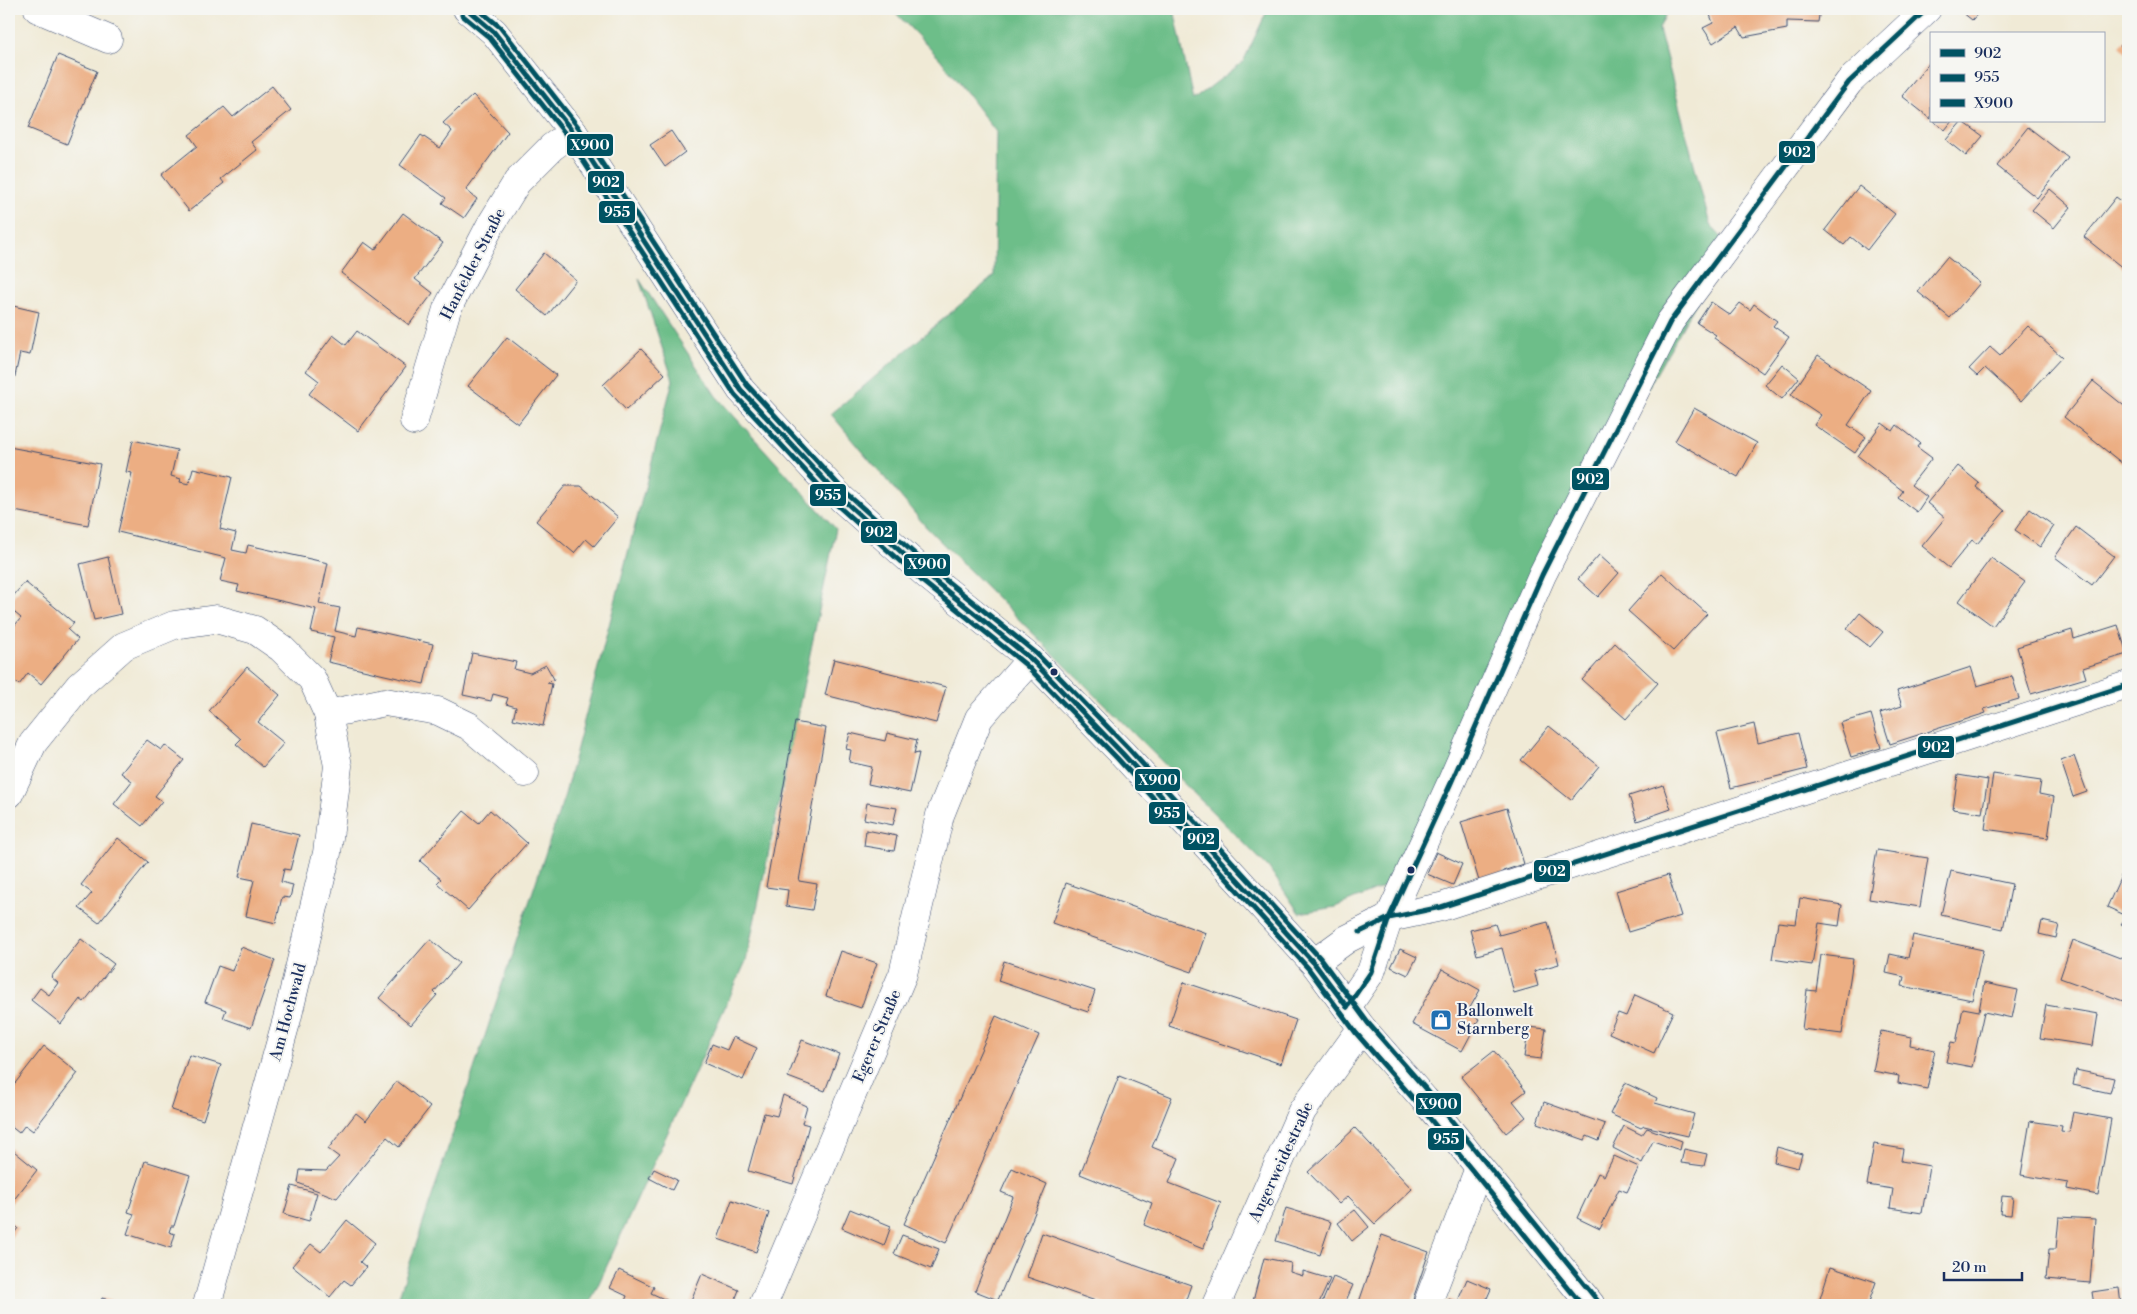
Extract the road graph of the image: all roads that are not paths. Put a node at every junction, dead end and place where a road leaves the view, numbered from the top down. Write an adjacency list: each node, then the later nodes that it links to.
1 (38, 9): 4 (street)
2 (467, 9): 5 (street)
3 (1926, 9): 12 (street, Angerweidestraße)
4 (108, 40)
5 (573, 132): 6 (street, Hanfelder Straße); 7 (street)
6 (414, 421)
7 (1030, 659): 13 (street); 17 (street, Egerer Straße)
8 (2128, 685): 12 (street)
9 (328, 714): 10 (street); 11 (street, Am Hochwald); 16 (street, Am Hochwald)
10 (525, 773)
11 (9, 794)
12 (1389, 918): 13 (street); 14 (street, Angerweidestraße)
13 (1314, 963): 14 (street)
14 (1355, 1018): 15 (street); 18 (street, Angerweidestraße)
15 (1479, 1168): 19 (street); 20 (street)
16 (207, 1305)
17 (763, 1305)
18 (1216, 1305)
19 (1427, 1305)
20 (1591, 1305)

